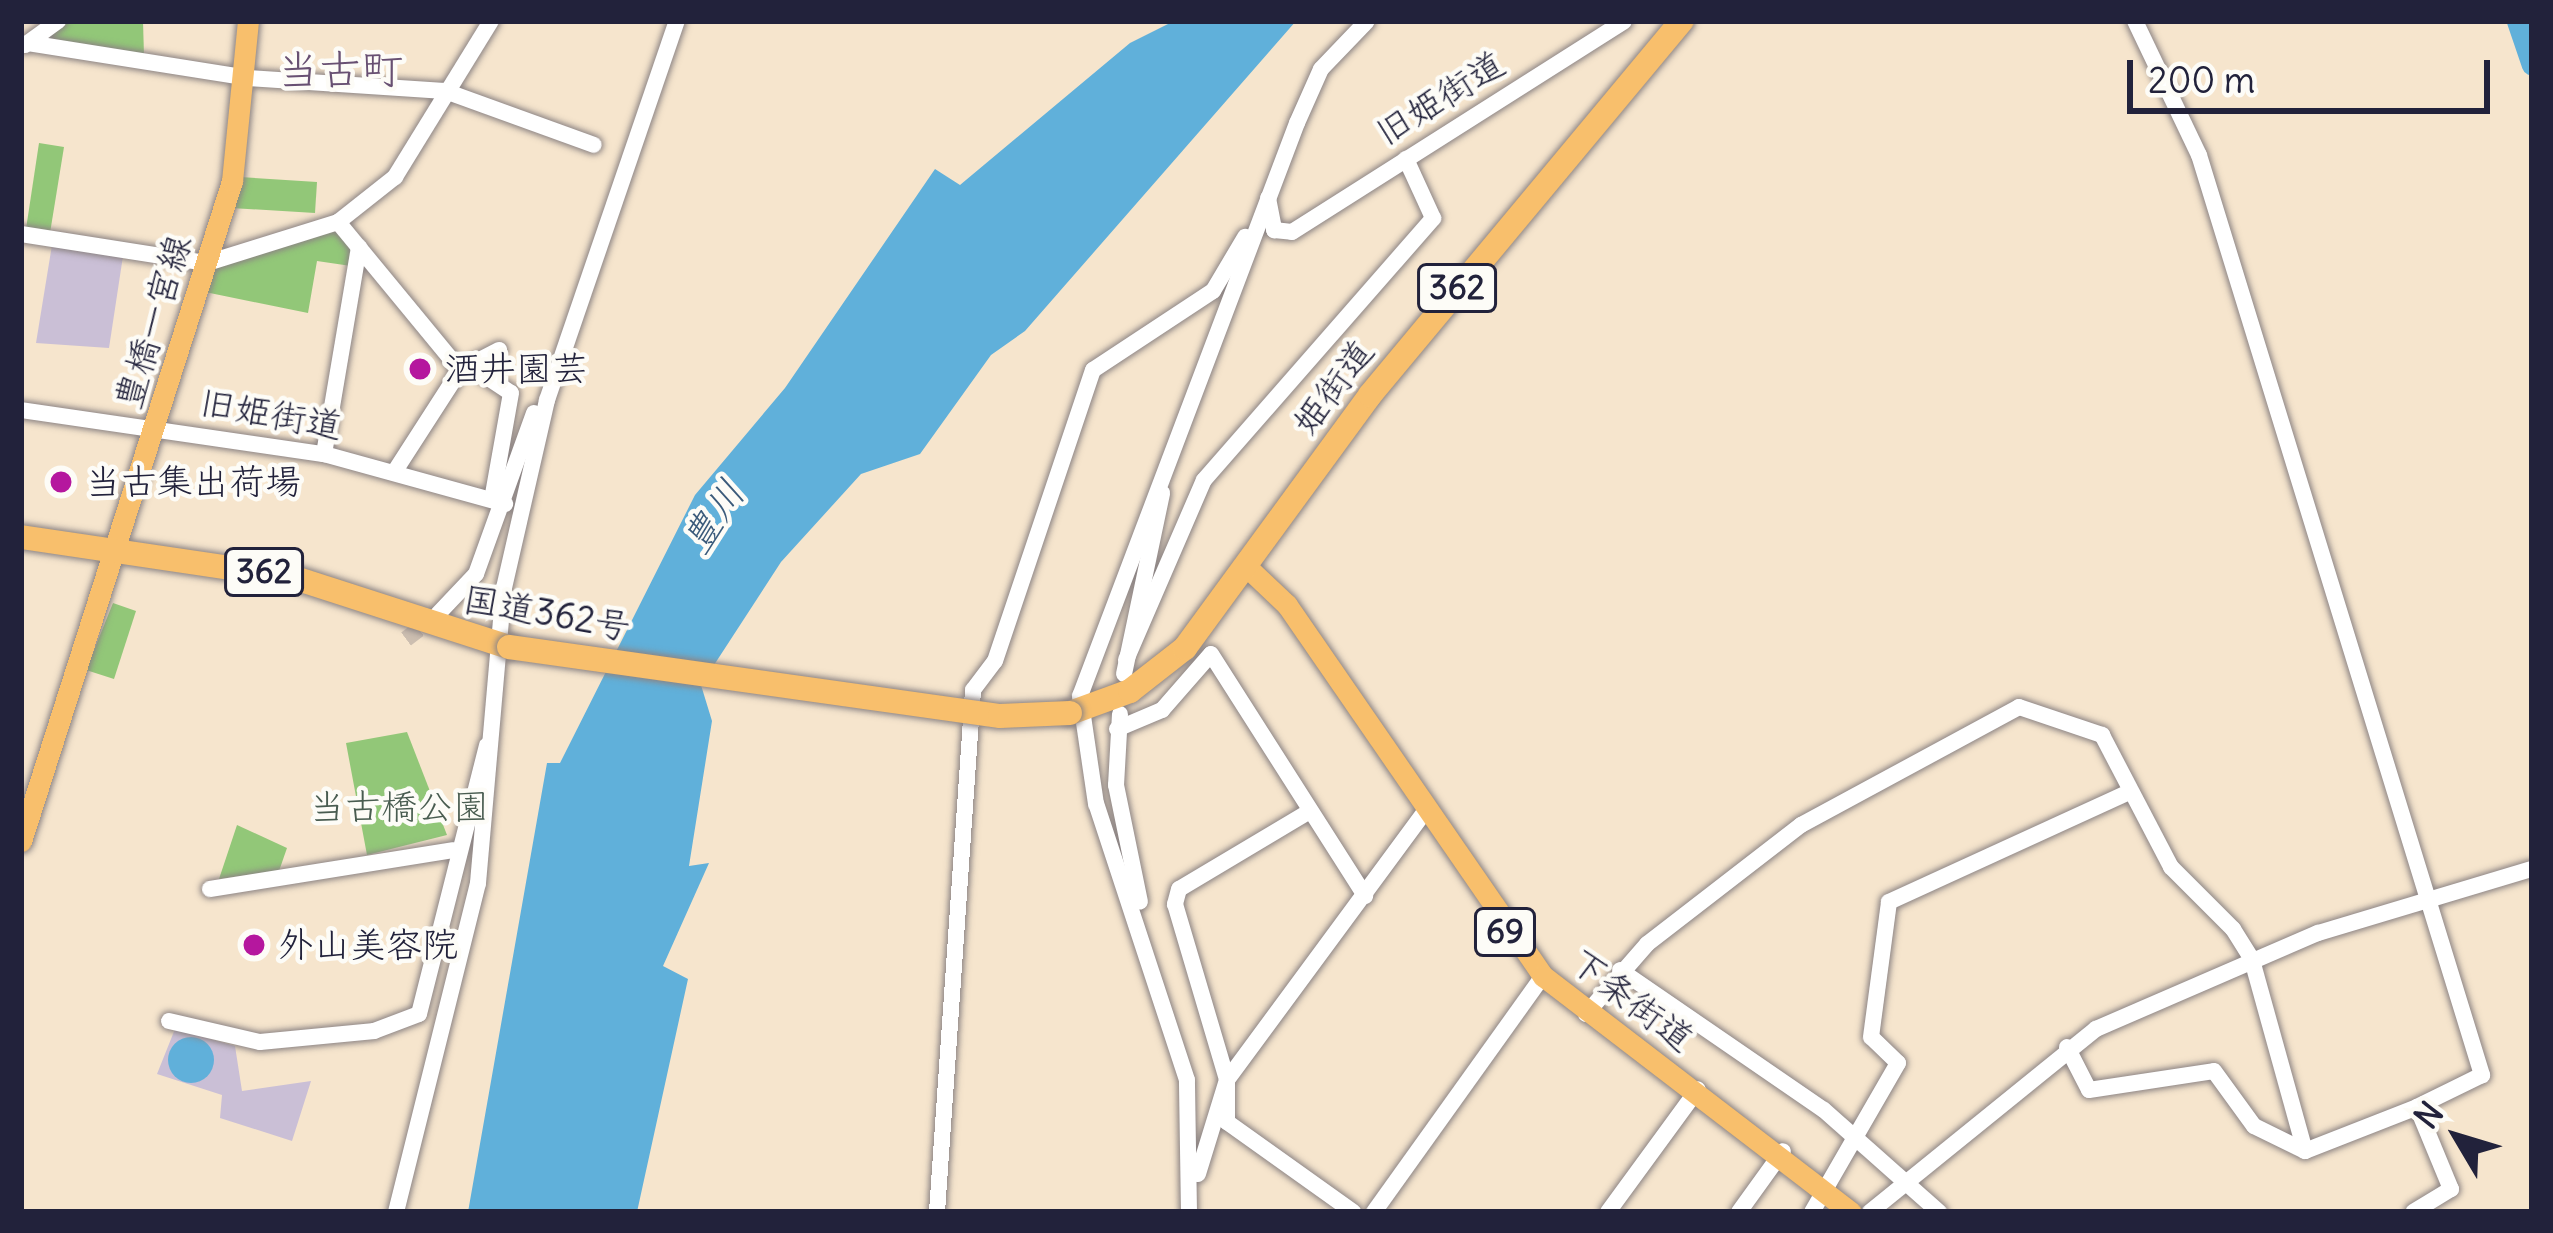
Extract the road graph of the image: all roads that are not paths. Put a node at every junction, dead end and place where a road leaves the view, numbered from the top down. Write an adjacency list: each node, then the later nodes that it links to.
1 (58, 21): 9 (street)
2 (248, 21): 10 (main road, 豊橋一宮線)
3 (677, 21): 22 (street)
4 (1367, 21): 14 (street)
5 (1624, 21): 13 (street, 旧姫街道)
6 (1682, 21): 31 (highway, 姫街道 / 362)
7 (2135, 21): 44 (street)
8 (487, 22): 11 (street)
9 (24, 45): 10 (street)
10 (248, 78): 11 (street); 19 (main road, 豊橋一宮線)
11 (445, 91): 12 (street); 15 (street)
12 (594, 145)
13 (1406, 159): 14 (street, 旧姫街道); 27 (street)
14 (1267, 197): 16 (street)
15 (338, 222): 18 (street); 19 (street)
16 (1257, 224): 27 (street); 62 (street)
17 (21, 234): 19 (street)
18 (359, 247): 21 (street); 25 (street)
19 (207, 263): 24 (main road, 豊橋一宮線)
20 (499, 350): 21 (street)
21 (467, 369): 26 (street); 28 (street)
22 (548, 400): 28 (street); 33 (street)
23 (21, 410): 24 (street, 旧姫街道)
24 (154, 429): 25 (street, 旧姫街道); 30 (main road, 豊橋一宮線)
25 (324, 454): 26 (street, 旧姫街道)
26 (394, 471): 28 (street, 旧姫街道)
27 (1157, 483): 34 (street)
28 (499, 499): 32 (street)
29 (21, 538): 30 (highway, 国道362号 / 362)
30 (120, 553): 33 (highway, 国道362号 / 362); 39 (main road, 豊橋一宮線)
31 (1248, 568): 34 (highway, 姫街道 / 362); 38 (main road, 下条街道 / 69)
32 (438, 614)
33 (504, 646): 34 (highway, 国道362号 / 362, bridge); 35 (street)
34 (1074, 711): 45 (street)
35 (494, 715): 40 (street); 61 (street)
36 (2129, 792): 46 (street); 47 (street); 55 (street)
37 (1310, 811): 43 (street); 45 (street); 52 (street)
38 (1424, 813): 43 (street); 48 (main road, 下条街道 / 69)
39 (21, 841)
40 (453, 850): 42 (street); 50 (street)
41 (2532, 868): 44 (street)
42 (210, 889)
43 (1365, 896): 52 (street)
44 (2429, 899): 46 (street); 54 (street)
45 (1138, 915): 60 (street)
46 (2252, 960): 51 (street); 57 (street)
47 (1620, 970): 49 (street); 55 (street)
48 (1543, 976): 49 (main road, 下条街道 / 69); 64 (street)
49 (1586, 1014): 53 (main road, 下条街道 / 69)
50 (169, 1021)
51 (2067, 1048): 57 (street); 58 (street)
52 (1227, 1080): 60 (street); 63 (street)
53 (1698, 1089): 56 (main road, 下条街道 / 69); 65 (street)
54 (2417, 1107): 57 (street); 71 (street)
55 (1858, 1137): 58 (street); 59 (street)
56 (1783, 1151): 59 (main road, 下条街道 / 69); 66 (street)
57 (2305, 1151)
58 (1908, 1175): 69 (street); 70 (street)
59 (1823, 1185): 67 (street); 68 (main road, 下条街道 / 69)
60 (1190, 1203)
61 (396, 1212)
62 (938, 1212)
63 (1353, 1212)
64 (1374, 1212)
65 (1608, 1212)
66 (1739, 1212)
67 (1812, 1212)
68 (1851, 1212)
69 (1870, 1212)
70 (1939, 1212)
71 (2413, 1212)

